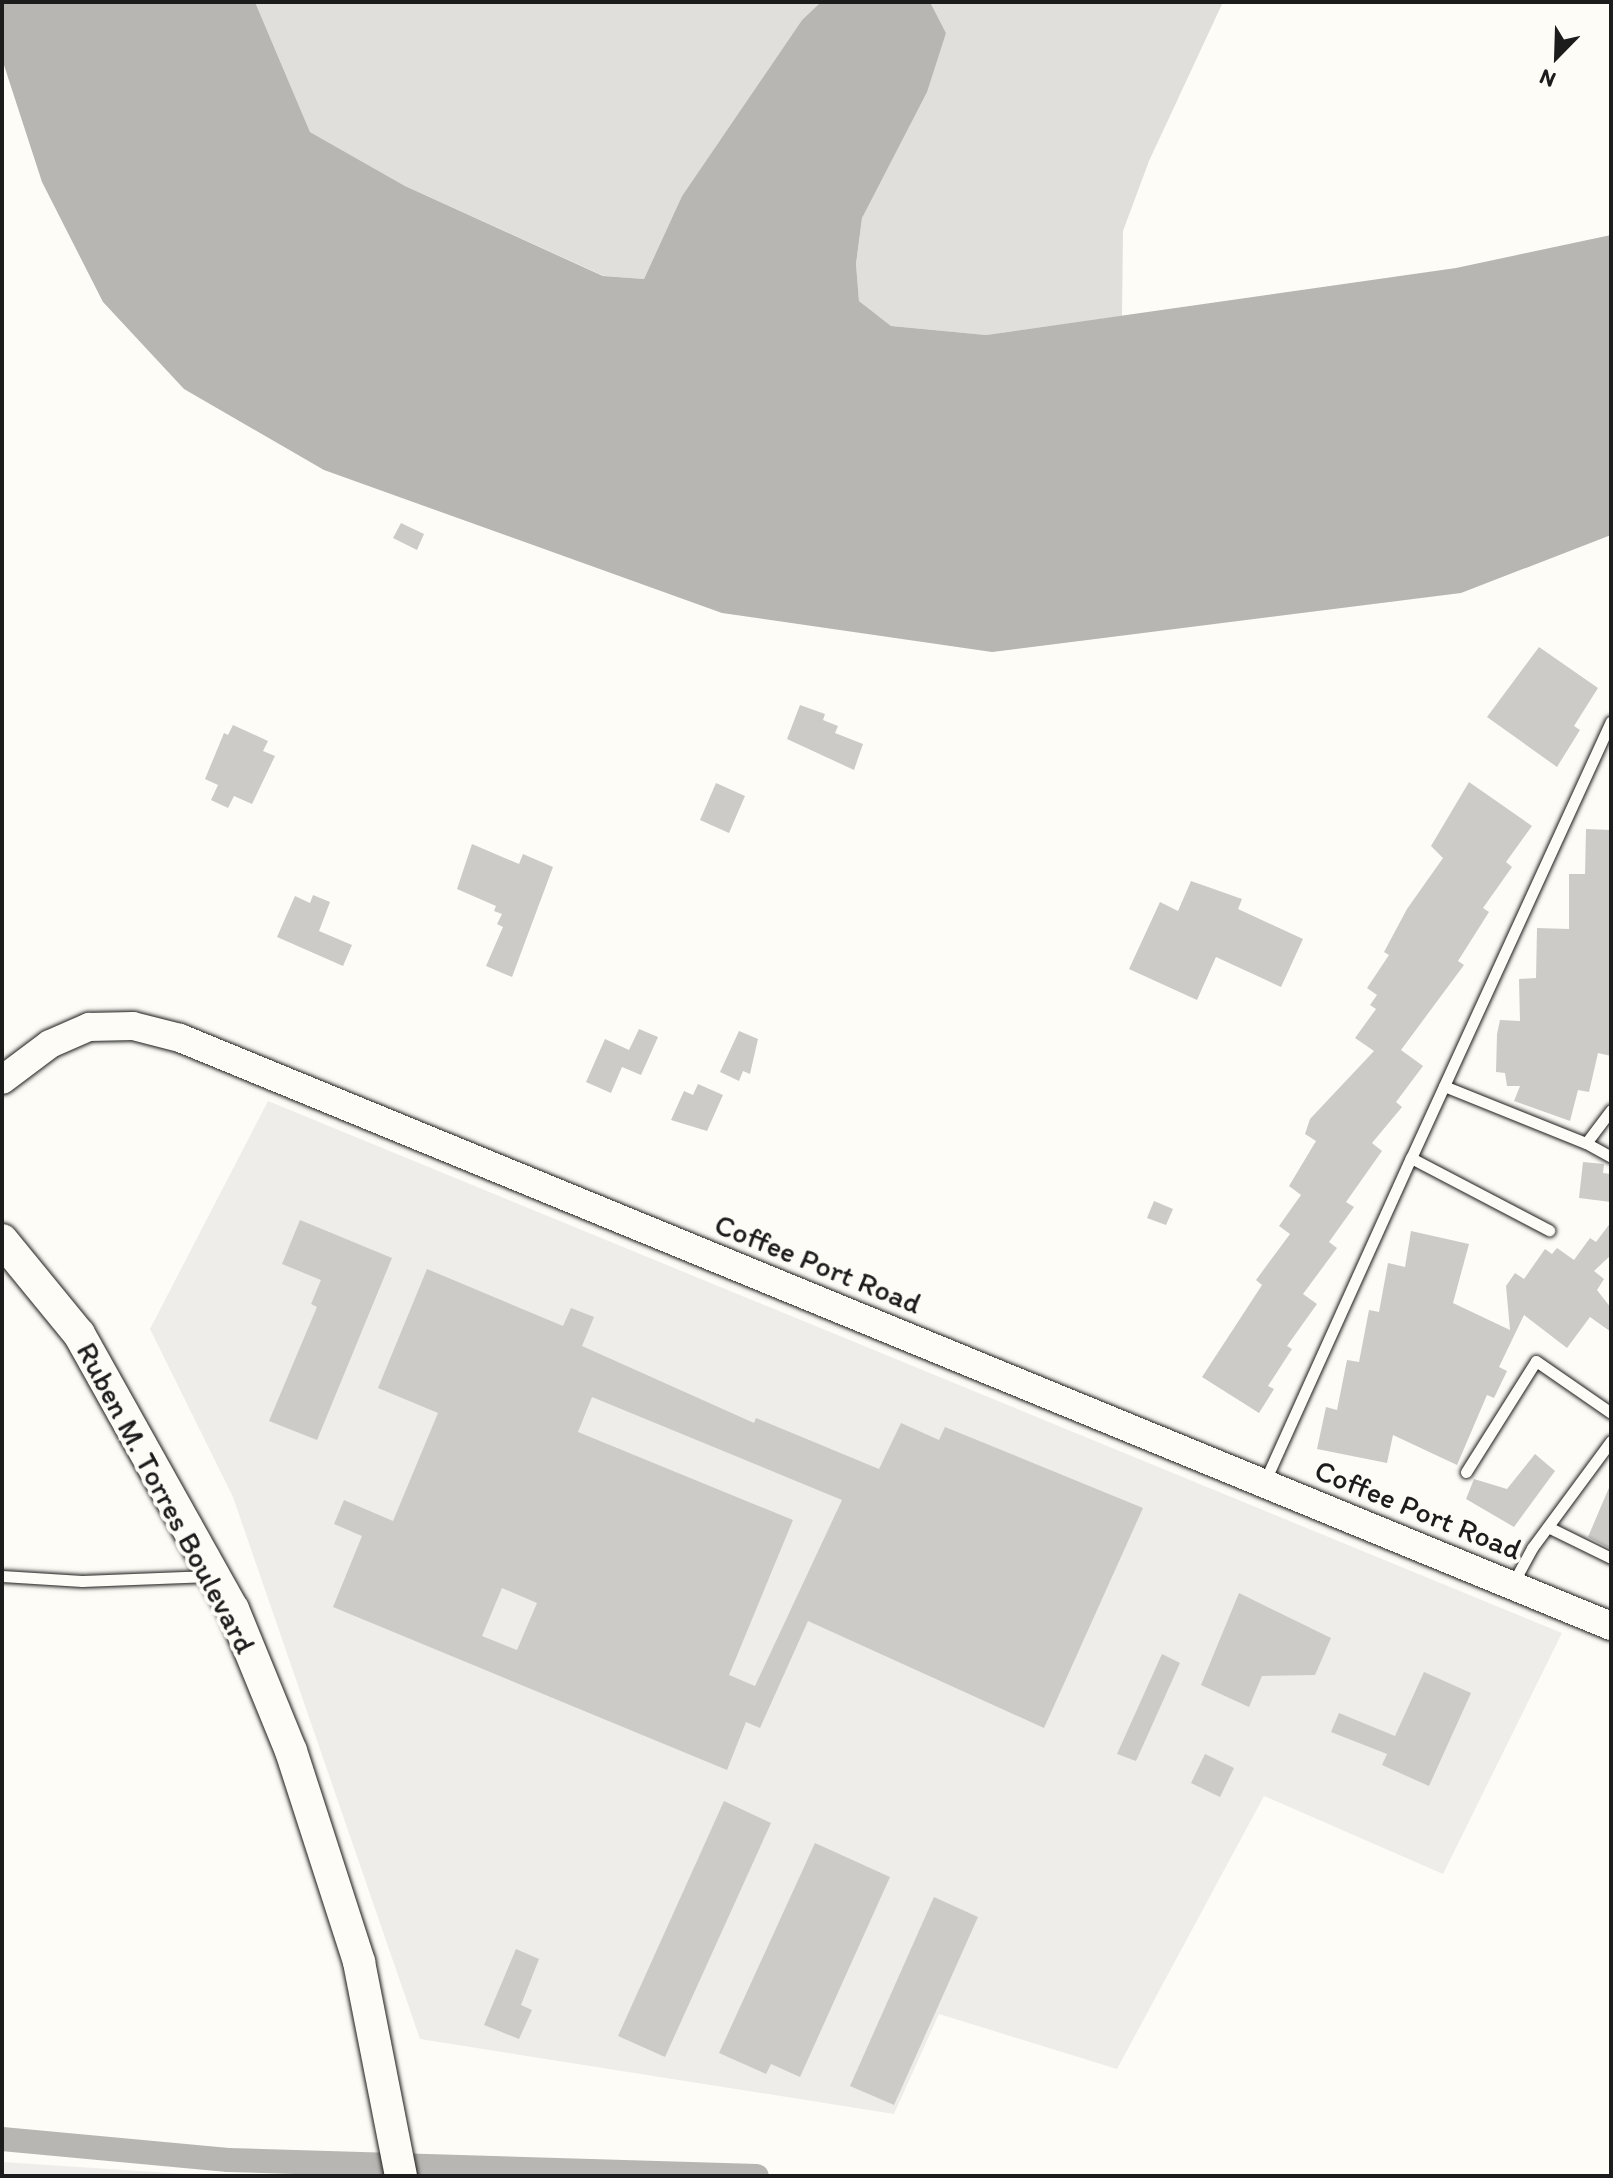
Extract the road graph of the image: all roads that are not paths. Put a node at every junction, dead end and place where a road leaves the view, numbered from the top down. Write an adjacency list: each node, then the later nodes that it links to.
1 (1611, 722): 3 (lane)
2 (2, 1080): 13 (street, Coffee Port Road)
3 (1444, 1086): 5 (lane); 7 (lane)
4 (1611, 1110): 5 (lane)
5 (1586, 1143): 6 (lane)
6 (1611, 1157)
7 (1411, 1158): 8 (lane); 13 (lane)
8 (1549, 1230)
9 (2, 1240): 17 (main road, Ruben M. Torres Boulevard)
10 (1611, 1413): 12 (lane)
11 (1611, 1441): 14 (lane)
12 (1466, 1472)
13 (1264, 1483): 18 (street, Coffee Port Road)
14 (1548, 1527): 15 (lane); 18 (lane)
15 (1611, 1558)
16 (2, 1576): 17 (lane)
17 (215, 1576): 20 (main road, Ruben M. Torres Boulevard)
18 (1512, 1585): 19 (street, Coffee Port Road)
19 (1611, 1626)
20 (401, 2176)

